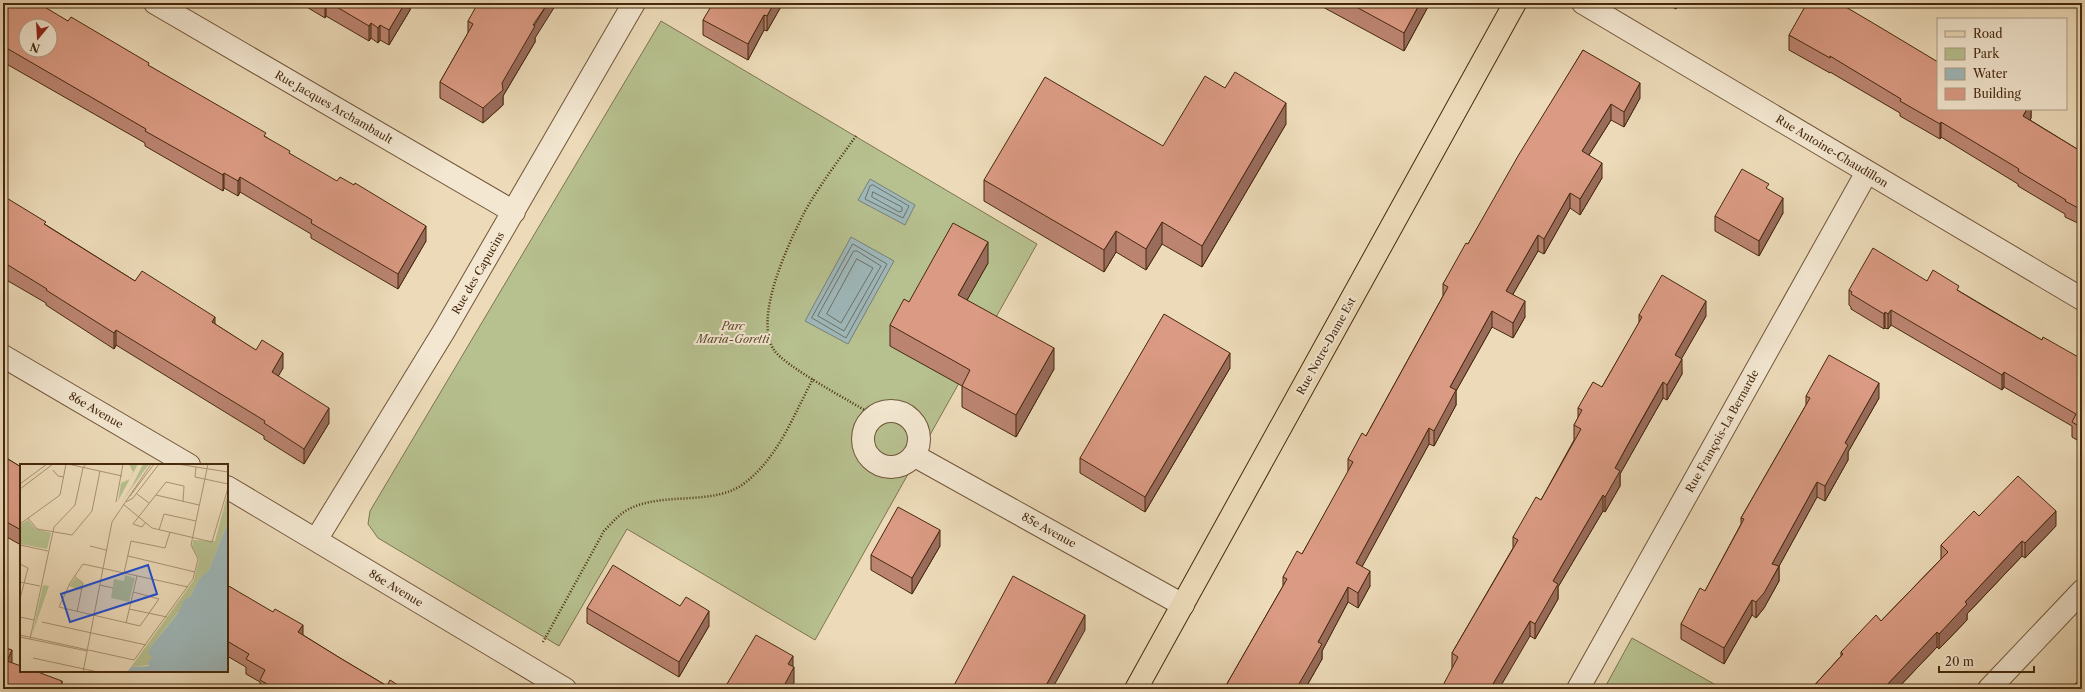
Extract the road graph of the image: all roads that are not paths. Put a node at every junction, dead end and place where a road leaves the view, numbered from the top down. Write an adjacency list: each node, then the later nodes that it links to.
1 (155, 3): 6 (street, Rue Jacques Archambault)
2 (634, 3): 6 (street, Rue des Capucins)
3 (1515, 3): 14 (main road, Rue Notre-Dame Est)
4 (1582, 3): 5 (street, Rue Antoine-Chaudillon)
5 (1867, 172): 7 (street, Rue Antoine-Chaudillon); 17 (street, Rue François-La Bernarde)
6 (514, 212): 12 (street, Rue des Capucins)
7 (2082, 299)
8 (3, 356): 10 (street, 86e Avenue)
9 (915, 456): 9 (street); 14 (street, 85e Avenue)
10 (187, 464)
11 (228, 489): 12 (street, 86e Avenue)
12 (316, 540): 15 (street, 86e Avenue)
13 (2082, 591): 18 (street)
14 (1184, 605): 16 (main road, Rue Notre-Dame Est)
15 (565, 689)
16 (1136, 689)
17 (1578, 689)
18 (1989, 689)

